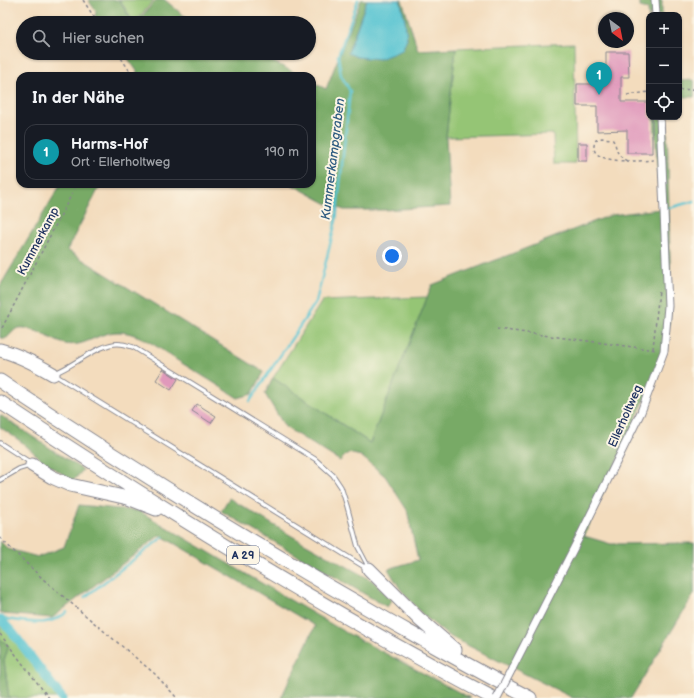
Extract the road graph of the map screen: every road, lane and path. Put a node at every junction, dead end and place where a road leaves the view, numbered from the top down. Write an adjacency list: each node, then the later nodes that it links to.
1 (83, 0): 4 (path)
2 (655, 0): 3 (street)
3 (656, 12)
4 (93, 16)
5 (122, 60): 6 (path)
6 (130, 72)
7 (694, 89): 8 (path)
8 (682, 90)
9 (646, 92): 10 (path)
10 (627, 94)
11 (660, 120): 12 (street, Ellerholtweg)
12 (662, 160): 13 (path); 15 (street, Ellerholtweg)
13 (627, 161): 13 (path)
14 (76, 188): 16 (path, Kummerkamp)
15 (667, 277): 18 (path); 20 (street, Ellerholtweg)
16 (2, 328)
17 (497, 329): 18 (path)
18 (653, 349): 20 (path)
19 (0, 350): 21 (highway)
20 (664, 351): 35 (street, Ellerholtweg, bridge)
21 (53, 374): 29 (lane); 29 (lane)
22 (0, 381): 31 (highway, A 29)
23 (0, 402): 27 (highway, A 29)
24 (0, 443): 25 (lane)
25 (32, 464): 26 (lane); 27 (highway)
26 (0, 480)
27 (183, 520): 34 (highway, A 29)
28 (0, 538): 33 (path)
29 (369, 569): 31 (highway)
30 (0, 634): 32 (path)
31 (488, 676): 36 (highway, A 29)
32 (49, 698)
33 (177, 698)
34 (493, 698)
35 (497, 698)
36 (530, 698)

